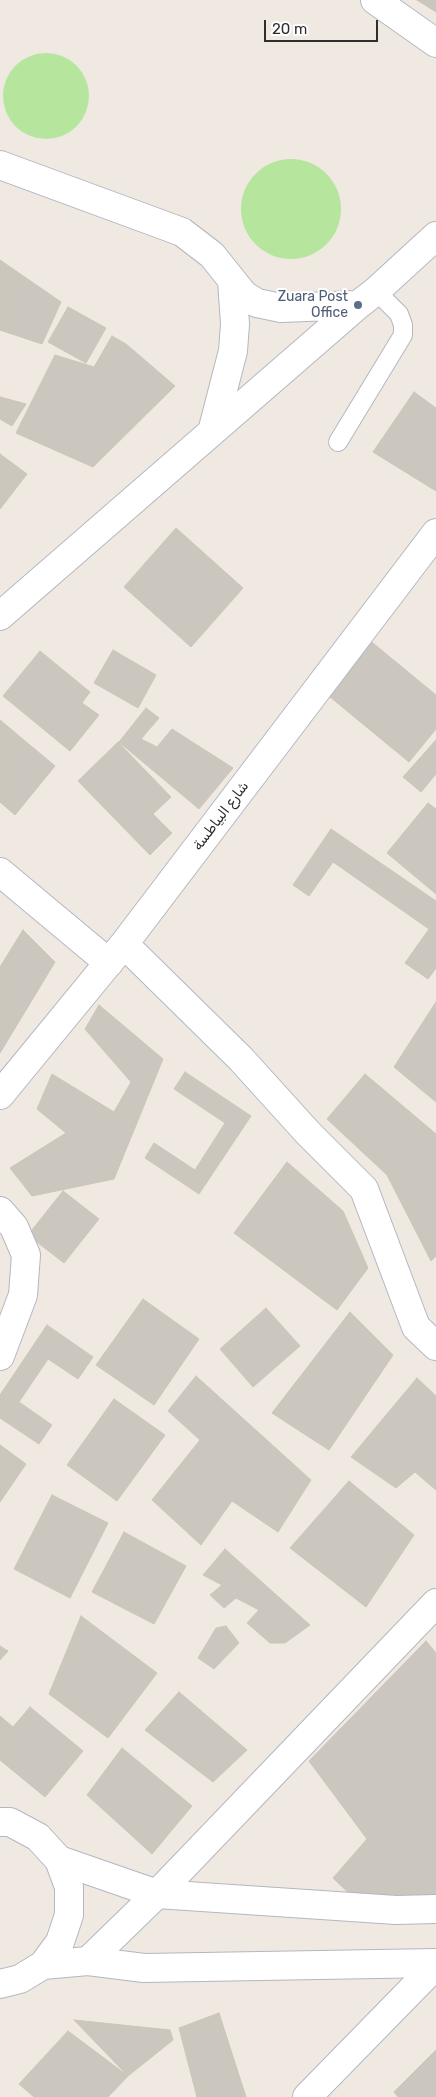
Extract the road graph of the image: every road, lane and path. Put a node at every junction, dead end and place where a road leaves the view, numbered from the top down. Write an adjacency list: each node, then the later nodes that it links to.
1 (375, 0): 2 (street)
2 (436, 43)
3 (0, 164): 5 (street)
4 (436, 236): 6 (street)
5 (232, 280): 6 (street); 7 (street)
6 (367, 298): 7 (street); 8 (lane)
7 (212, 432): 10 (street)
8 (338, 442)
9 (434, 541): 12 (street, شارع البياطسة)
10 (0, 616)
11 (0, 872): 12 (street)
12 (116, 953): 13 (street, شارع البياطسة); 15 (street)
13 (0, 1095)
14 (0, 1211): 16 (street)
15 (436, 1346)
16 (0, 1356)
17 (433, 1611): 20 (street)
18 (0, 1822): 19 (street)
19 (59, 1860): 20 (street); 24 (street)
20 (156, 1894): 21 (street); 22 (street)
21 (436, 1909)
22 (88, 1961): 23 (street); 24 (street)
23 (436, 1964): 26 (street)
24 (43, 1965): 25 (street)
25 (0, 1984)
26 (307, 2097)

